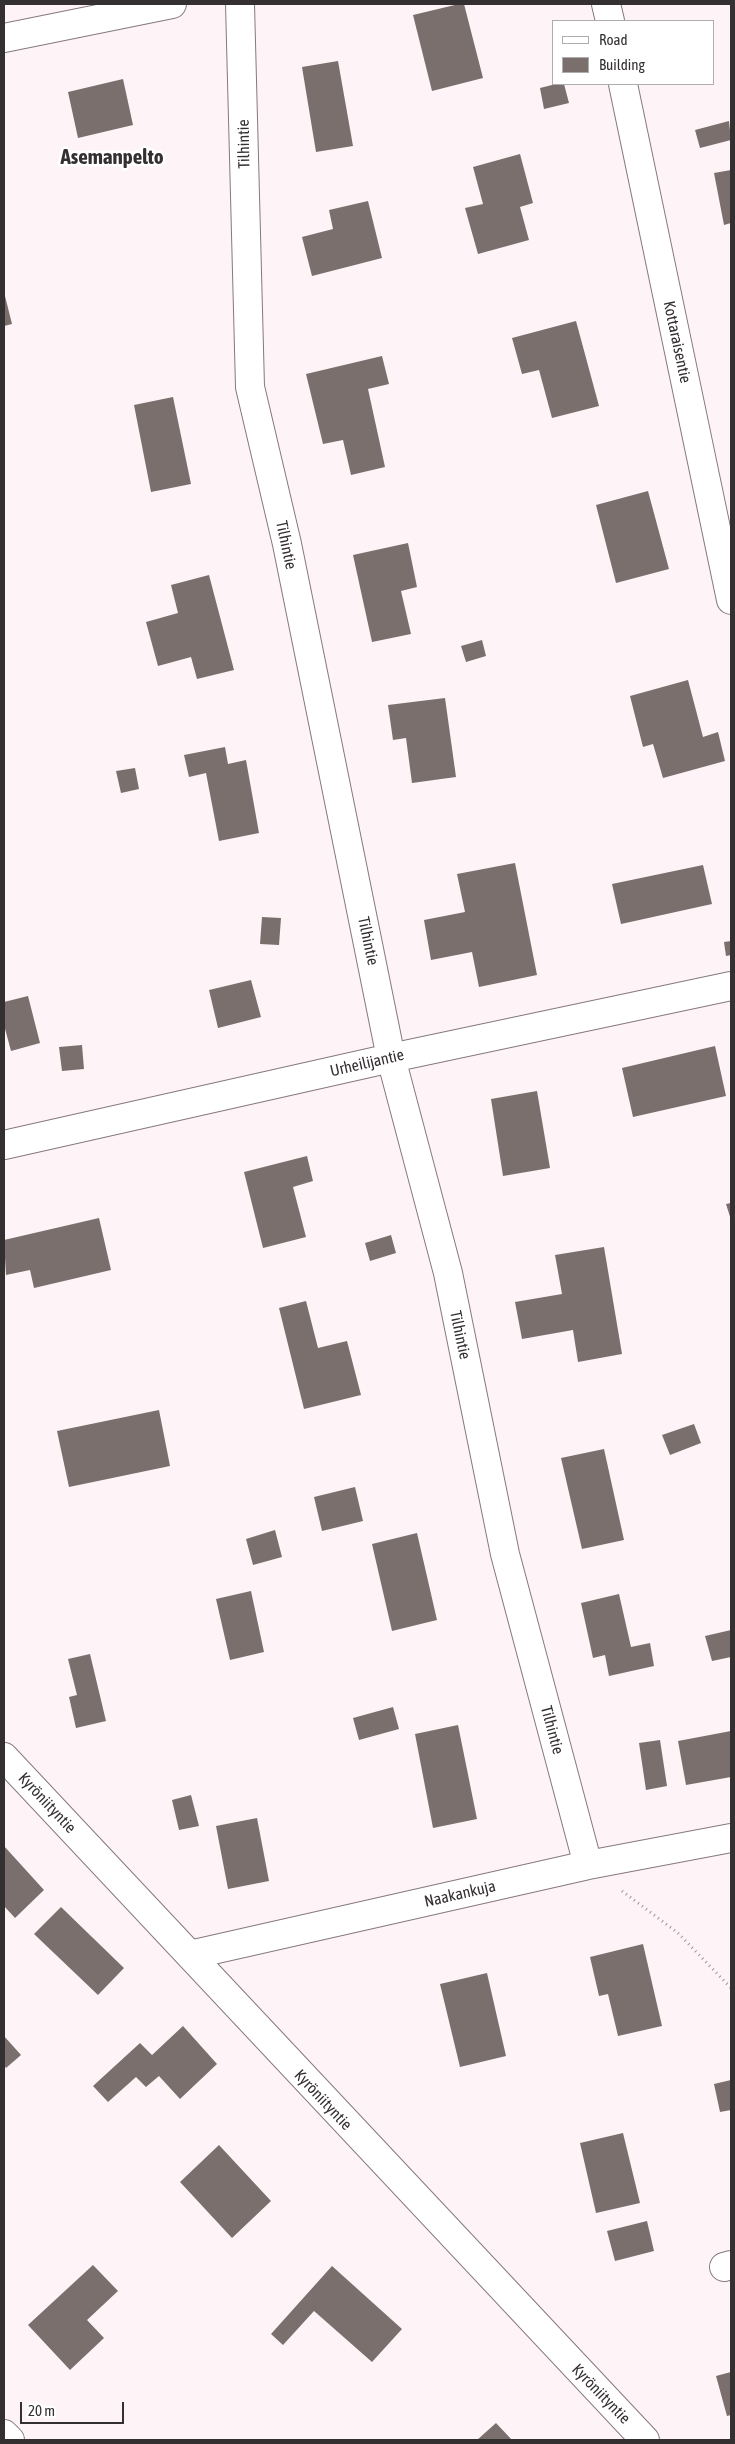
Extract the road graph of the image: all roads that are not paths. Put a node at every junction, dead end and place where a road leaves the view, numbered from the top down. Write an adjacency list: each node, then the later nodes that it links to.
1 (172, 4): 5 (street)
2 (240, 4): 9 (street, Tilhintie)
3 (606, 4): 4 (street)
4 (610, 20)
5 (4, 38)
6 (623, 85): 7 (street, Kottaraisentie)
7 (731, 600)
8 (731, 986): 9 (street, Urheilijantie)
9 (391, 1058): 10 (street, Urheilijantie); 13 (street, Tilhintie)
10 (4, 1145)
11 (4, 1757): 14 (street, Kyröniityntie)
12 (731, 1838): 13 (street, Naakankuja)
13 (588, 1865): 14 (street, Naakankuja)
14 (190, 1955): 17 (street, Kyröniityntie)
15 (4, 2434): 16 (street)
16 (10, 2440)
17 (645, 2440)

